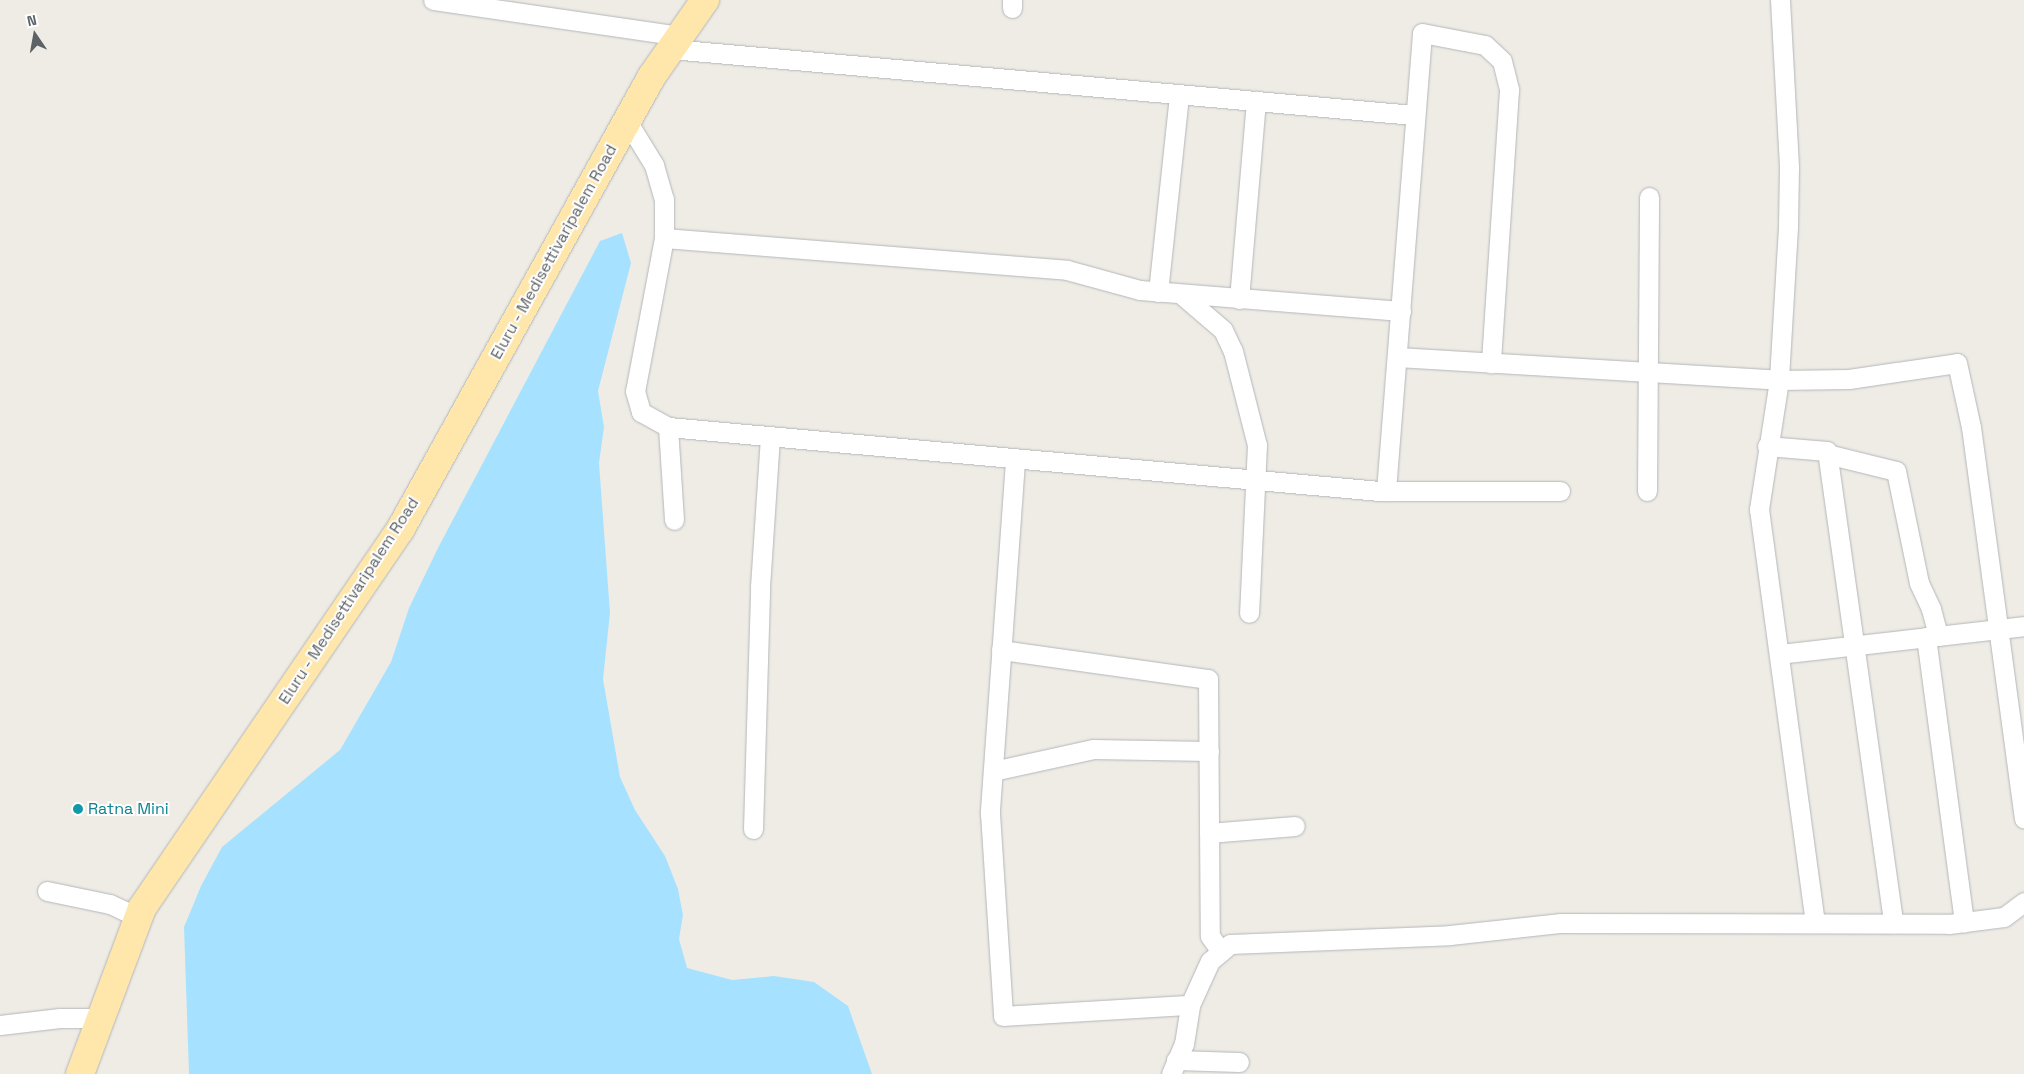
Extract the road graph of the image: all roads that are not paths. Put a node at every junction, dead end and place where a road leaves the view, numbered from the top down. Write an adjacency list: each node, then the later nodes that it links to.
1 (433, 0): 3 (street)
2 (1780, 0): 17 (street)
3 (688, 20): 4 (street); 7 (main road, Eluru - Medisettivaripalem Road)
4 (1179, 94): 5 (street); 10 (street)
5 (1256, 101): 6 (street); 12 (street)
6 (1414, 115): 13 (street); 15 (street)
7 (627, 120): 9 (street); 43 (main road, Eluru - Medisettivaripalem Road)
8 (1649, 197): 16 (street)
9 (664, 238): 10 (street); 18 (street)
10 (1158, 292): 11 (street)
11 (1181, 294): 12 (street); 23 (street)
12 (1239, 299): 13 (street)
13 (1401, 312): 14 (street)
14 (1397, 358): 15 (street); 26 (street)
15 (1491, 363): 16 (street)
16 (1649, 373): 17 (street); 25 (street)
17 (1779, 380): 20 (street); 30 (street)
18 (668, 427): 19 (street); 27 (street)
19 (770, 437): 22 (street); 39 (street)
20 (1767, 446): 21 (street); 34 (street)
21 (1827, 454): 31 (street); 32 (street)
22 (1014, 461): 23 (street); 33 (street)
23 (1257, 481): 26 (street); 28 (street)
24 (1560, 491): 26 (street)
25 (1647, 491)
26 (1386, 492)
27 (674, 520)
28 (1250, 613)
29 (2024, 626): 30 (street)
30 (1998, 630): 31 (street); 37 (street)
31 (1932, 637): 32 (street); 46 (street)
32 (1854, 646): 34 (street); 45 (street)
33 (1001, 650): 35 (street); 36 (street)
34 (1779, 654): 44 (street)
35 (1209, 751): 36 (street); 40 (street)
36 (993, 771): 48 (street)
37 (2024, 818)
38 (1295, 826): 40 (street)
39 (753, 829)
40 (1210, 834): 47 (street)
41 (47, 890): 43 (street)
42 (2024, 904): 46 (street)
43 (138, 917): 49 (main road, Eluru - Medisettivaripalem Road)
44 (1815, 921): 45 (street); 47 (street)
45 (1892, 922): 46 (street)
46 (1964, 922)
47 (1221, 952): 48 (street)
48 (1190, 1005): 52 (street)
49 (100, 1018): 50 (street); 53 (main road, Eluru - Medisettivaripalem Road)
50 (0, 1025)
51 (1239, 1062): 52 (street)
52 (1174, 1067)
53 (80, 1074)

